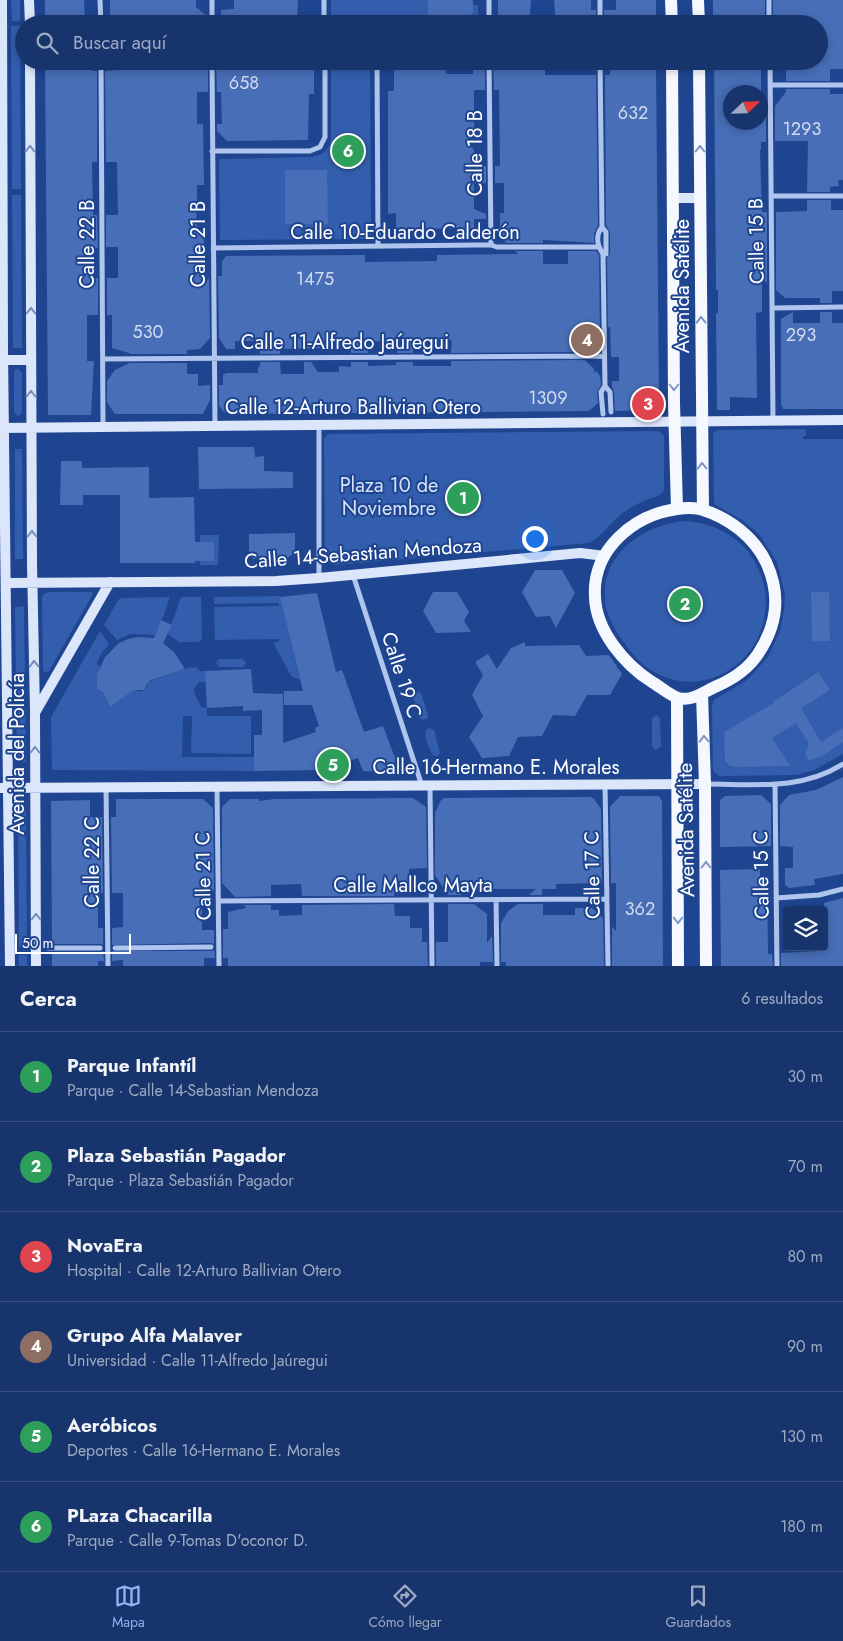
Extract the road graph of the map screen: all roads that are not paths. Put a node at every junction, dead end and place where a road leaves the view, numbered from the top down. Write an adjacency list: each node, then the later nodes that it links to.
1 (2, 0): 48 (street, Avenida del Policía)
2 (30, 0): 11 (street)
3 (100, 0): 12 (street)
4 (212, 0): 13 (street)
5 (324, 0): 14 (street)
6 (489, 0): 15 (street)
7 (600, 0): 16 (street)
8 (672, 0): 17 (main road)
9 (698, 0): 18 (main road)
10 (769, 0): 19 (street)
11 (30, 15)
12 (101, 15)
13 (212, 15)
14 (324, 15)
15 (489, 15)
16 (600, 15)
17 (672, 15)
18 (699, 15)
19 (769, 15)
20 (30, 70): 49 (street, Avenida del Policía, one-way to 20)
21 (101, 70): 47 (street, Calle 22 B)
22 (212, 70): 32 (street, Calle 21 B)
23 (325, 70): 32 (street)
24 (377, 70): 39 (street)
25 (489, 70): 38 (street, Calle 18 B)
26 (600, 70): 37 (street)
27 (672, 70): 35 (main road, Avenida Satélite)
28 (699, 70): 36 (main road, Avenida Satélite, one-way to 28)
29 (770, 70): 30 (street, Calle 15 B)
30 (770, 85): 31 (street); 33 (street, Calle 15 B)
31 (843, 85)
32 (212, 151): 41 (street, Calle 21 B)
33 (771, 196): 34 (street); 44 (street, Calle 15 B)
34 (843, 196)
35 (673, 198): 36 (street); 55 (main road, Avenida Satélite, one-way to 55)
36 (700, 198): 56 (main road, Avenida Satélite, one-way to 36)
37 (602, 227): 40 (street); 42 (street)
38 (490, 245): 39 (street, Calle 10-Eduardo Calderón); 40 (street, Calle 10-Eduardo Calderón)
39 (378, 246): 41 (street, Calle 10-Eduardo Calderón)
40 (598, 247): 42 (street)
41 (213, 248): 46 (street, Calle 21 B)
42 (605, 254): 45 (street)
43 (843, 307): 44 (street)
44 (772, 308): 54 (street, Calle 15 B)
45 (604, 356): 46 (street, Calle 11-Alfredo Jaúregui); 50 (street)
46 (214, 358): 47 (street, Calle 11-Alfredo Jaúregui); 59 (street, Calle 21 B)
47 (103, 359): 58 (street, Calle 22 B)
48 (2, 360): 49 (street); 61 (street, Avenida del Policía)
49 (32, 360): 60 (street, Avenida del Policía, one-way to 49)
50 (605, 386): 51 (street); 52 (street)
51 (611, 412)
52 (603, 414)
53 (843, 420): 54 (street)
54 (772, 421): 56 (street)
55 (674, 422): 56 (street, Calle 12-Arturo Ballivian Otero); 57 (street, Calle 12-Arturo Ballivian Otero); 62 (main road, Avenida Satélite)
56 (702, 422): 63 (main road, Avenida Satélite, one-way to 56)
57 (319, 424): 59 (street, Calle 12-Arturo Ballivian Otero); 66 (street)
58 (103, 426): 59 (street, Calle 12-Arturo Ballivian Otero); 60 (street, Calle 12-Arturo Ballivian Otero)
59 (215, 426)
60 (31, 427): 61 (street, Calle 12-Arturo Ballivian Otero); 67 (street, Avenida del Policía, one-way to 60)
61 (2, 428): 69 (street, Avenida del Policía)
62 (677, 509): 63 (main road); 64 (main road)
63 (703, 510): 70 (main road)
64 (605, 556): 65 (street, Calle 14-Sebastian Mendoza); 71 (main road)
65 (353, 574): 66 (street, Calle 14-Sebastian Mendoza); 79 (street, Calle 19 C)
66 (318, 578): 68 (street, Calle 14-Sebastian Mendoza)
67 (32, 582): 68 (street, Calle 14-Sebastian Mendoza); 69 (street, Calle 14-Sebastian Mendoza); 72 (street, Avenida del Policía, one-way to 67)
68 (110, 582): 72 (street)
69 (6, 583): 81 (street, Avenida del Policía)
70 (702, 694): 71 (main road); 76 (main road, Avenida Satélite, one-way to 70)
71 (677, 698): 74 (main road, Avenida Satélite)
72 (35, 712): 82 (street, Avenida del Policía, one-way to 72)
73 (843, 764): 77 (street)
74 (676, 783): 75 (street, Calle 16-Hermano E. Morales); 76 (street, Calle 16-Hermano E. Morales); 100 (main road, Avenida Satélite, one-way to 100)
75 (605, 784): 79 (street, Calle 16-Hermano E. Morales); 85 (street, Calle 17 C)
76 (705, 784): 77 (street); 101 (main road, Avenida Satélite, one-way to 76)
77 (776, 784): 84 (street, Calle 15 C)
78 (217, 786): 79 (street, Calle 16-Hermano E. Morales); 80 (street, Calle 16-Hermano E. Morales); 88 (street, Calle 21 C)
79 (426, 786): 86 (street, Calle 19 C)
80 (106, 787): 82 (street, Calle 16-Hermano E. Morales); 95 (street, Calle 22 C)
81 (4, 788): 82 (street, Calle 16-Hermano E. Morales); 93 (street, Avenida del Policía)
82 (35, 788): 94 (street, Avenida del Policía, one-way to 82)
83 (843, 888): 84 (street)
84 (776, 898): 102 (street, Calle 15 C)
85 (607, 899): 87 (street, Calle Mallco Mayta); 99 (street, Calle 17 C)
86 (432, 900): 87 (street, Calle Mallco Mayta); 88 (street, Calle Mallco Mayta); 97 (street, Calle 19 C)
87 (496, 900): 98 (street)
88 (218, 901): 96 (street, Calle 21 C)
89 (210, 947): 92 (street)
90 (48, 948): 91 (street)
91 (100, 948)
92 (115, 948)
93 (10, 966)
94 (36, 966)
95 (108, 966)
96 (219, 966)
97 (432, 966)
98 (497, 966)
99 (608, 966)
100 (678, 966)
101 (706, 966)
102 (777, 966)

